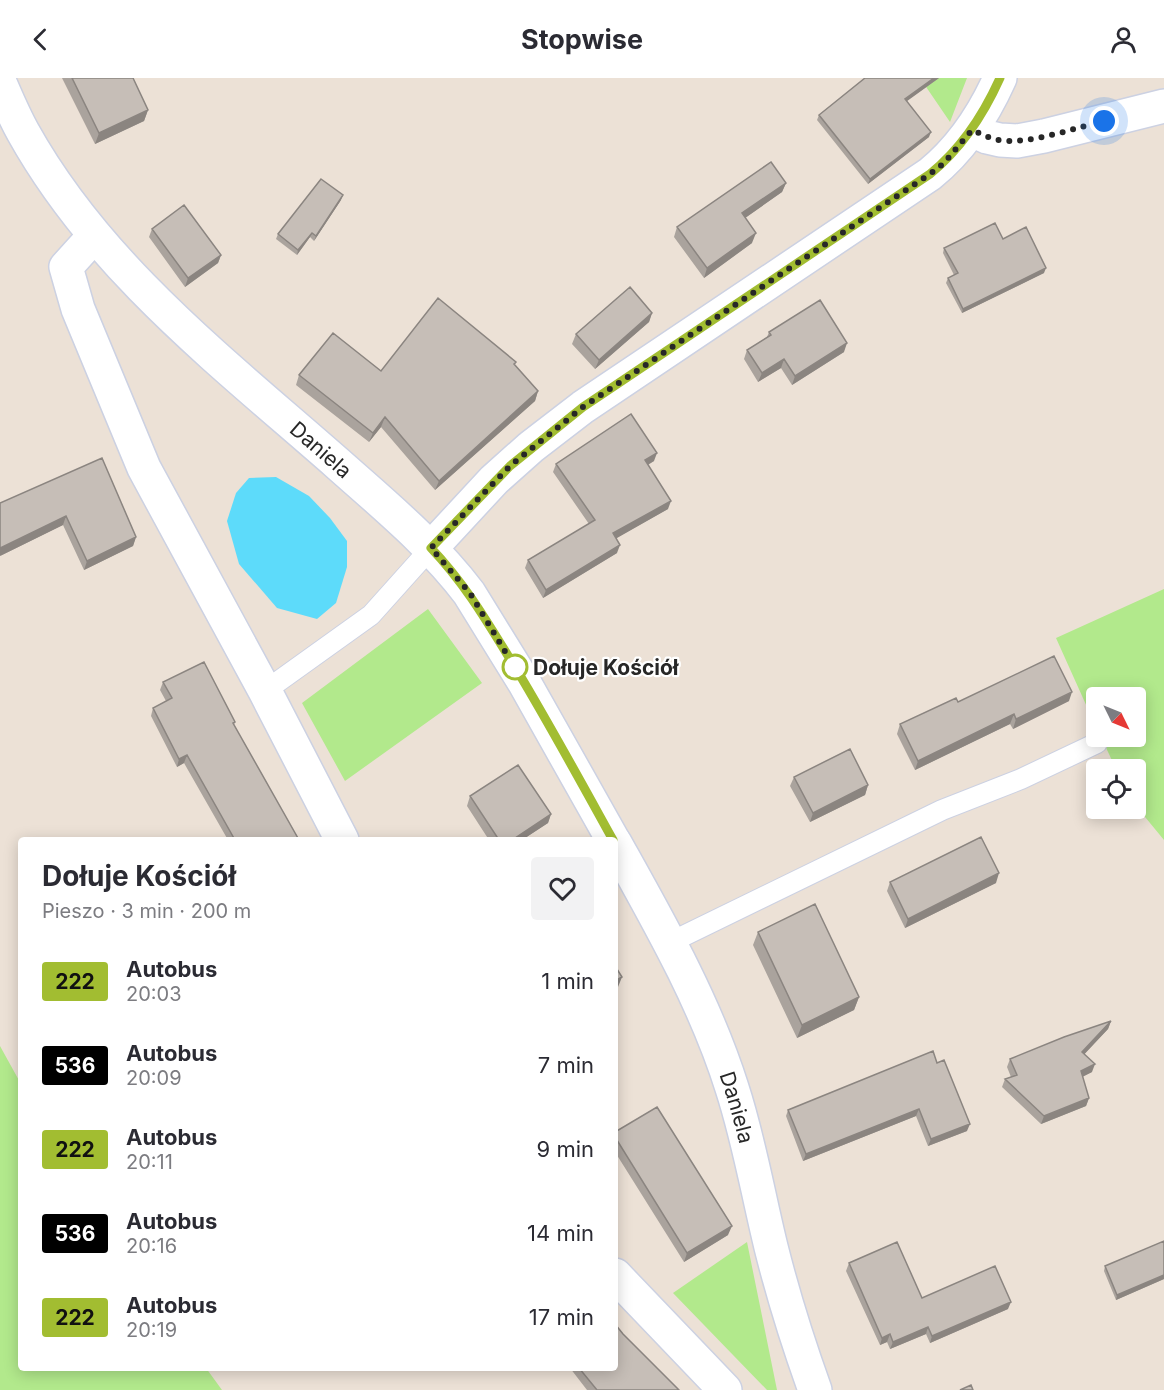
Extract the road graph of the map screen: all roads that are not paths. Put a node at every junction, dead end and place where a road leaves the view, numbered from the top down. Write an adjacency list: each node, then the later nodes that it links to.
1 (1000, 78): 4 (street)
2 (0, 82): 5 (street, Daniela)
3 (1164, 106): 4 (street)
4 (972, 130): 6 (street)
5 (94, 236): 6 (street, Daniela); 7 (street)
6 (431, 548): 7 (lane); 10 (street, Daniela)
7 (265, 691): 9 (street)
8 (1089, 747): 12 (lane)
9 (340, 837)
10 (611, 837)
11 (618, 849): 12 (street, Daniela)
12 (669, 943): 15 (street, Daniela)
13 (618, 1278): 14 (street)
14 (725, 1390)
15 (815, 1390)

